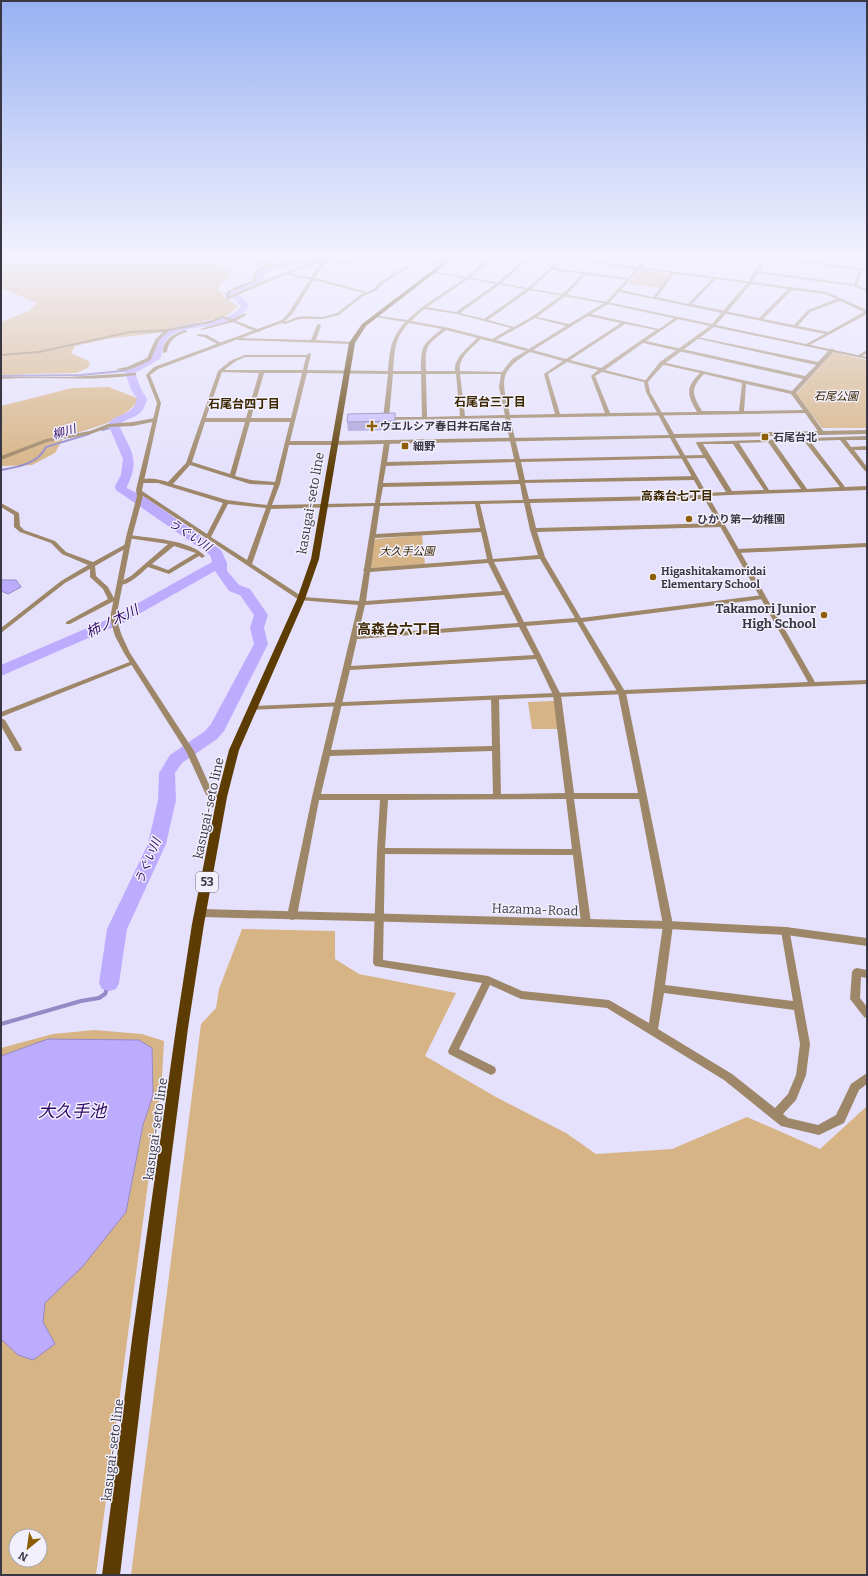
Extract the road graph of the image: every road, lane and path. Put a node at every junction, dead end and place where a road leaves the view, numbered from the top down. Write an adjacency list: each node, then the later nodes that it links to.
1 (180, 328): 18 (street)
2 (208, 328): 27 (street)
3 (249, 328): 20 (street)
4 (266, 328): 20 (street)
5 (319, 328): 29 (street)
6 (364, 328): 31 (main road, kasugai-seto line / 53)
7 (403, 328): 51 (street)
8 (444, 328): 24 (street); 52 (street)
9 (515, 328): 28 (street)
10 (568, 328): 36 (street)
11 (617, 328): 42 (street)
12 (647, 328): 19 (street)
13 (663, 328): 19 (street)
14 (711, 328): 25 (street)
15 (721, 328): 33 (street)
16 (802, 328): 21 (street)
17 (838, 328): 21 (street)
18 (168, 330): 26 (street); 39 (street)
19 (660, 330): 30 (street)
20 (258, 331): 23 (street)
21 (828, 333): 33 (street)
22 (199, 335): 32 (street)
23 (237, 338): 29 (street); 32 (street)
24 (480, 338): 28 (street); 53 (street)
25 (697, 338): 34 (street); 44 (street)
26 (158, 339): 27 (street); 45 (street)
27 (170, 340): 38 (street)
28 (492, 341): 36 (street)
29 (313, 342): 31 (street)
30 (643, 342): 34 (street); 46 (street)
31 (352, 343): 50 (main road, kasugai-seto line / 53)
32 (221, 344): 73 (street)
33 (808, 345): 35 (street)
34 (680, 350): 43 (street); 58 (street)
35 (832, 350): 40 (street); 44 (street)
36 (530, 351): 42 (street); 54 (street)
37 (867, 351): 40 (street)
38 (165, 352)
39 (1, 355)
40 (859, 356): 41 (street)
41 (867, 358)
42 (566, 360): 46 (street); 67 (street)
43 (662, 363): 55 (street); 59 (street)
44 (819, 364): 58 (street)
45 (118, 369)
46 (602, 370): 59 (street); 66 (street)
47 (220, 371): 48 (street); 49 (street); 74 (street)
48 (262, 371): 49 (street); 75 (street)
49 (304, 371): 50 (street); 76 (street)
50 (347, 372): 51 (street); 86 (main road, kasugai-seto line / 53)
51 (390, 372): 52 (street); 72 (street)
52 (424, 372): 53 (street); 70 (street)
53 (456, 372): 54 (street); 69 (street)
54 (503, 373): 68 (street)
55 (703, 373): 60 (street); 63 (street)
56 (134, 374): 57 (street)
57 (1, 378)
58 (806, 378): 61 (street)
59 (646, 382): 65 (street)
60 (744, 382): 61 (street); 64 (street)
61 (793, 393): 62 (street)
62 (806, 410): 64 (street); 77 (street)
63 (700, 412): 64 (street); 65 (street)
64 (742, 412)
65 (659, 413): 66 (street); 79 (street)
66 (608, 414): 67 (street)
67 (558, 415): 68 (street)
68 (508, 416): 69 (street); 82 (street)
69 (463, 417): 70 (street)
70 (425, 418): 72 (street)
71 (379, 419): 72 (street)
72 (386, 419)
73 (155, 420): 93 (street); 100 (street)
74 (204, 420): 75 (street); 95 (street)
75 (248, 420): 76 (street); 98 (street)
76 (292, 420): 85 (street)
77 (822, 432): 78 (street); 79 (street)
78 (867, 432)
79 (672, 435): 82 (street); 92 (street)
80 (841, 438): 81 (street); 83 (street); 90 (street)
81 (867, 438)
82 (512, 439): 87 (street); 94 (street)
83 (806, 440): 84 (street); 106 (street)
84 (770, 441): 88 (street); 107 (street)
85 (287, 442): 86 (street); 103 (street)
86 (335, 442): 87 (street); 118 (main road, kasugai-seto line / 53)
87 (387, 442): 96 (street)
88 (735, 442): 91 (street); 108 (street)
89 (867, 448): 90 (street)
90 (849, 449): 97 (street)
91 (708, 456): 92 (street); 109 (street)
92 (684, 457): 94 (street); 99 (street)
93 (1, 458)
94 (517, 461): 96 (street); 101 (street)
95 (189, 463): 98 (street); 102 (street)
96 (384, 464): 104 (street)
97 (866, 468)
98 (232, 476): 103 (street)
99 (695, 478): 101 (street); 111 (street)
100 (142, 481): 102 (street); 110 (street)
101 (522, 481): 104 (street); 112 (street)
102 (170, 484): 113 (street)
103 (277, 484): 117 (street)
104 (380, 485): 115 (street)
105 (867, 488): 106 (street)
106 (844, 489): 107 (street)
107 (805, 490): 108 (street)
108 (768, 492): 109 (street)
109 (730, 493): 111 (street)
110 (140, 496): 123 (street); 124 (street)
111 (706, 496): 112 (street); 119 (street)
112 (526, 501): 114 (street); 121 (street)
113 (226, 502): 117 (street); 123 (street)
114 (478, 502): 115 (street); 120 (street)
115 (377, 504): 118 (street); 122 (street)
116 (1, 505): 131 (street)
117 (269, 506): 118 (street); 130 (street)
118 (324, 506): 137 (main road, kasugai-seto line / 53)
119 (722, 525): 121 (street); 127 (street)
120 (483, 530): 122 (street); 129 (street)
121 (533, 530): 128 (street)
122 (373, 536): 133 (street)
123 (208, 537): 130 (street)
124 (128, 541): 125 (street); 131 (street); 134 (street)
125 (172, 544): 132 (street); 132 (street)
126 (867, 545): 127 (street)
127 (738, 551): 136 (street)
128 (542, 557): 129 (street); 140 (street)
129 (490, 561): 133 (street); 135 (street)
130 (249, 564): 137 (street)
131 (92, 565): 138 (street); 143 (street)
132 (148, 565): 134 (street)
133 (366, 570): 139 (street)
134 (120, 584): 138 (street)
135 (505, 593): 139 (street); 142 (street)
136 (763, 597): 140 (street); 149 (street)
137 (301, 599): 139 (street); 154 (main road, kasugai-seto line / 53)
138 (114, 600): 141 (street); 146 (street)
139 (362, 603): 144 (street)
140 (580, 620): 142 (street); 150 (street)
141 (68, 623)
142 (521, 624): 144 (street); 145 (street)
143 (1, 631)
144 (353, 637): 147 (street)
145 (537, 657): 147 (street); 151 (street)
146 (132, 663): 155 (street); 164 (street)
147 (347, 668): 153 (street)
148 (867, 682): 149 (street)
149 (813, 685): 150 (street)
150 (622, 693): 151 (street); 163 (street)
151 (557, 695): 152 (street); 162 (street)
152 (495, 698): 153 (street); 157 (street)
153 (339, 704): 154 (street); 159 (street)
154 (252, 708): 164 (main road, kasugai-seto line / 53)
155 (1, 715)
156 (1, 720): 158 (street)
157 (496, 748): 159 (street); 161 (street)
158 (18, 749)
159 (328, 753): 165 (street)
160 (384, 796): 161 (street); 165 (street); 166 (street)
161 (497, 796): 162 (street)
162 (569, 796): 163 (street); 167 (street)
163 (643, 796): 172 (street)
164 (222, 797): 168 (main road, kasugai-seto line / 53)
165 (316, 797): 169 (street)
166 (381, 851): 167 (street); 170 (street)
167 (577, 852): 171 (street)
168 (201, 913): 169 (street, Hazama-Road); 184 (main road, kasugai-seto line / 53)
169 (292, 916): 170 (street, Hazama-Road)
170 (380, 918): 171 (street, Hazama-Road); 176 (street)
171 (586, 923): 172 (street, Hazama-Road)
172 (668, 925): 173 (street, Hazama-Road); 177 (street)
173 (786, 931): 174 (street, Hazama-Road); 178 (street)
174 (867, 942)
175 (867, 974): 179 (street)
176 (488, 980): 180 (street); 181 (street)
177 (660, 988): 178 (street); 180 (street)
178 (798, 1006): 183 (street)
179 (867, 1014)
180 (653, 1030): 183 (street)
181 (491, 1070)
182 (867, 1078): 183 (street)
183 (776, 1114)
184 (111, 1575)

